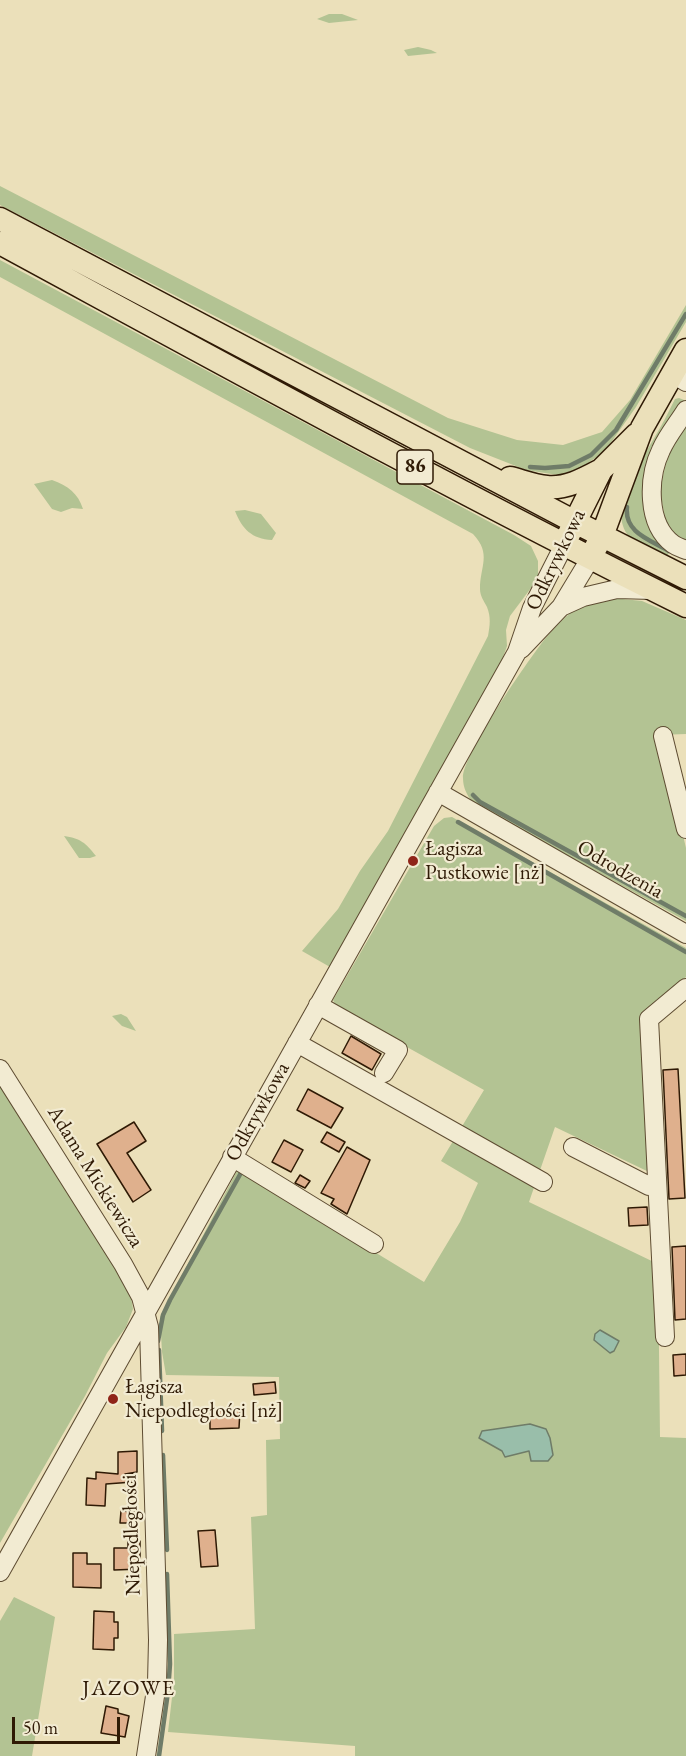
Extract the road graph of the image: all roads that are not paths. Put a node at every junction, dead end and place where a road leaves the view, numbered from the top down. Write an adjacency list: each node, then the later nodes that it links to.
1 (0, 219): 8 (main road, 86)
2 (0, 243): 11 (main road, 86)
3 (686, 350): 4 (main road, Odkrywkowa)
4 (679, 378): 6 (main road, Odkrywkowa)
5 (686, 410): 12 (street)
6 (642, 428): 7 (main road, Odkrywkowa); 10 (main road, Odkrywkowa)
7 (600, 470): 8 (main road, Odkrywkowa); 9 (main road, Odkrywkowa)
8 (479, 471): 9 (main road, 86)
9 (575, 522): 10 (main road, 86); 11 (main road, Odkrywkowa)
10 (602, 536): 13 (main road, Odkrywkowa); 14 (main road, 86)
11 (564, 545): 13 (main road, 86); 18 (street, Odkrywkowa)
12 (686, 550)
13 (590, 559): 15 (main road, 86); 17 (street, Odkrywkowa)
14 (686, 578)
15 (654, 590): 16 (main road, 86); 17 (street, Odkrywkowa)
16 (686, 606)
17 (561, 607): 18 (street, Odkrywkowa)
18 (517, 652): 21 (street, Odkrywkowa)
19 (663, 736): 20 (street)
20 (681, 785): 22 (street)
21 (438, 792): 23 (street, Odrodzenia); 25 (street, Odkrywkowa)
22 (686, 829)
23 (686, 934)
24 (686, 988): 32 (street)
25 (318, 1005): 26 (street, Odkrywkowa); 28 (street)
26 (297, 1043): 30 (street, Odkrywkowa); 31 (street)
27 (0, 1069): 34 (street, Adama Mickiewicza)
28 (384, 1073)
29 (573, 1147): 32 (street)
30 (232, 1157): 33 (street); 34 (street, Odkrywkowa)
31 (543, 1182)
32 (656, 1185): 35 (street)
33 (374, 1244)
34 (145, 1312): 36 (street, Odkrywkowa); 37 (street, Niepodległości)
35 (665, 1337)
36 (0, 1572)
37 (146, 1756)

